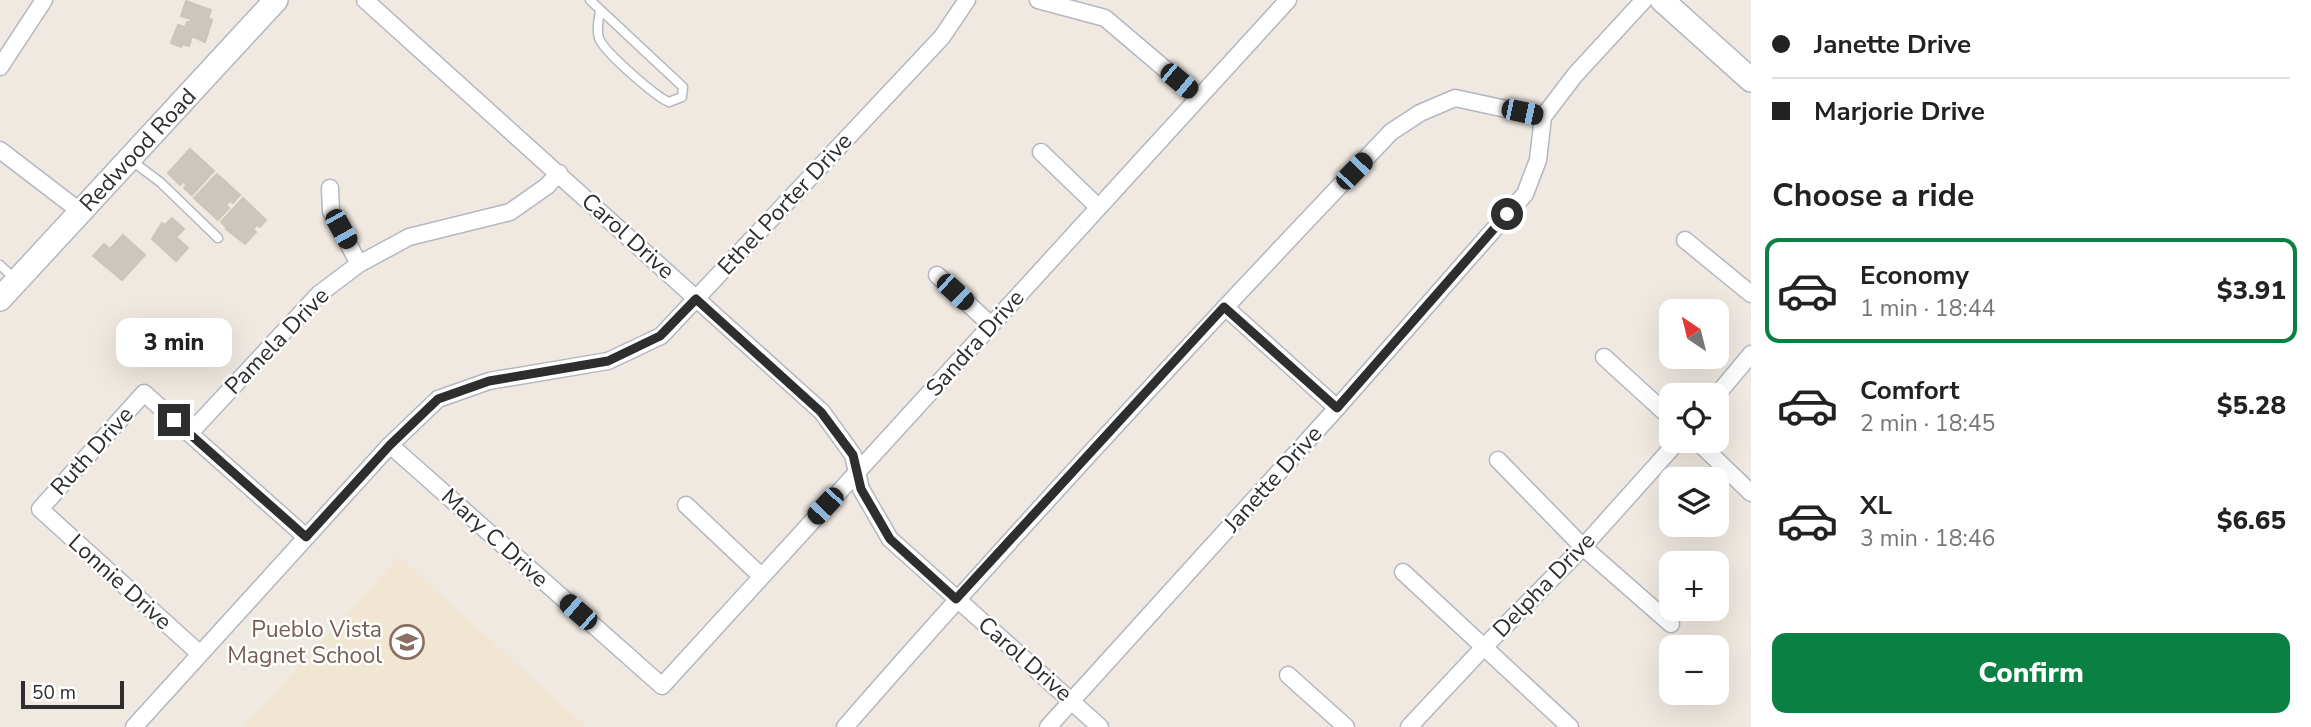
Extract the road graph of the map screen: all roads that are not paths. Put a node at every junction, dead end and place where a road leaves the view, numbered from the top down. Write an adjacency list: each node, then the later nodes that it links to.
1 (44, 0): 11 (street)
2 (276, 0): 17 (main road, Redwood Road)
3 (365, 0): 18 (street, Carol Drive)
4 (590, 0): 10 (lane)
5 (967, 0): 30 (street, Ethel Porter Drive)
6 (1038, 0): 13 (street)
7 (1288, 0): 13 (street, Sandra Drive)
8 (1644, 0): 14 (street)
9 (1662, 0): 12 (main road)
10 (600, 10): 10 (lane)
11 (0, 67)
12 (1751, 80)
13 (1198, 97): 20 (street, Sandra Drive)
14 (1543, 117): 31 (street); 37 (street, Janette Drive)
15 (0, 150): 21 (street)
16 (1041, 152): 20 (street)
17 (130, 159): 21 (main road, Redwood Road); 22 (lane)
18 (559, 173): 24 (street, Pamela Drive); 30 (street, Carol Drive)
19 (330, 188): 24 (street)
20 (1098, 207): 32 (street, Sandra Drive)
21 (82, 212): 27 (main road, Redwood Road)
22 (218, 237)
23 (1685, 240): 28 (street)
24 (359, 264): 38 (street, Pamela Drive)
25 (0, 265): 27 (lane)
26 (937, 275): 32 (street)
27 (17, 281): 29 (main road, Redwood Road)
28 (1751, 294)
29 (0, 299)
30 (696, 299): 39 (street, Ethel Porter Drive); 43 (street, Carol Drive)
31 (1224, 307): 37 (street); 51 (street)
32 (991, 325): 43 (street, Sandra Drive)
33 (1751, 354): 35 (street)
34 (1604, 358): 36 (street)
35 (1727, 383)
36 (1659, 407)
37 (1337, 408): 57 (street, Janette Drive)
38 (190, 433): 46 (street, Ruth Drive); 47 (street)
39 (390, 445): 47 (street, Ethel Porter Drive); 56 (street, Mary C Drive)
40 (1667, 453): 48 (street, Delpha Drive)
41 (1709, 453): 44 (street)
42 (1498, 460): 48 (street)
43 (857, 471): 50 (street, Sandra Drive); 51 (street, Carol Drive)
44 (1751, 493)
45 (686, 505): 50 (street)
46 (40, 509): 54 (street, Lonnie Drive)
47 (306, 537): 54 (street, Ethel Porter Drive)
48 (1583, 547): 52 (street); 53 (street, Delpha Drive)
49 (1403, 572): 53 (street)
50 (760, 575): 56 (street, Sandra Drive)
51 (956, 599): 57 (street, Carol Drive); 59 (street)
52 (1671, 624)
53 (1483, 648): 63 (street, Delpha Drive); 64 (street)
54 (200, 654): 58 (street, Ethel Porter Drive)
55 (1288, 675): 62 (street)
56 (662, 686)
57 (1071, 701): 60 (street, Janette Drive); 61 (street, Carol Drive)
58 (134, 727)
59 (845, 727)
60 (1048, 727)
61 (1100, 727)
62 (1346, 727)
63 (1409, 727)
64 (1570, 727)

